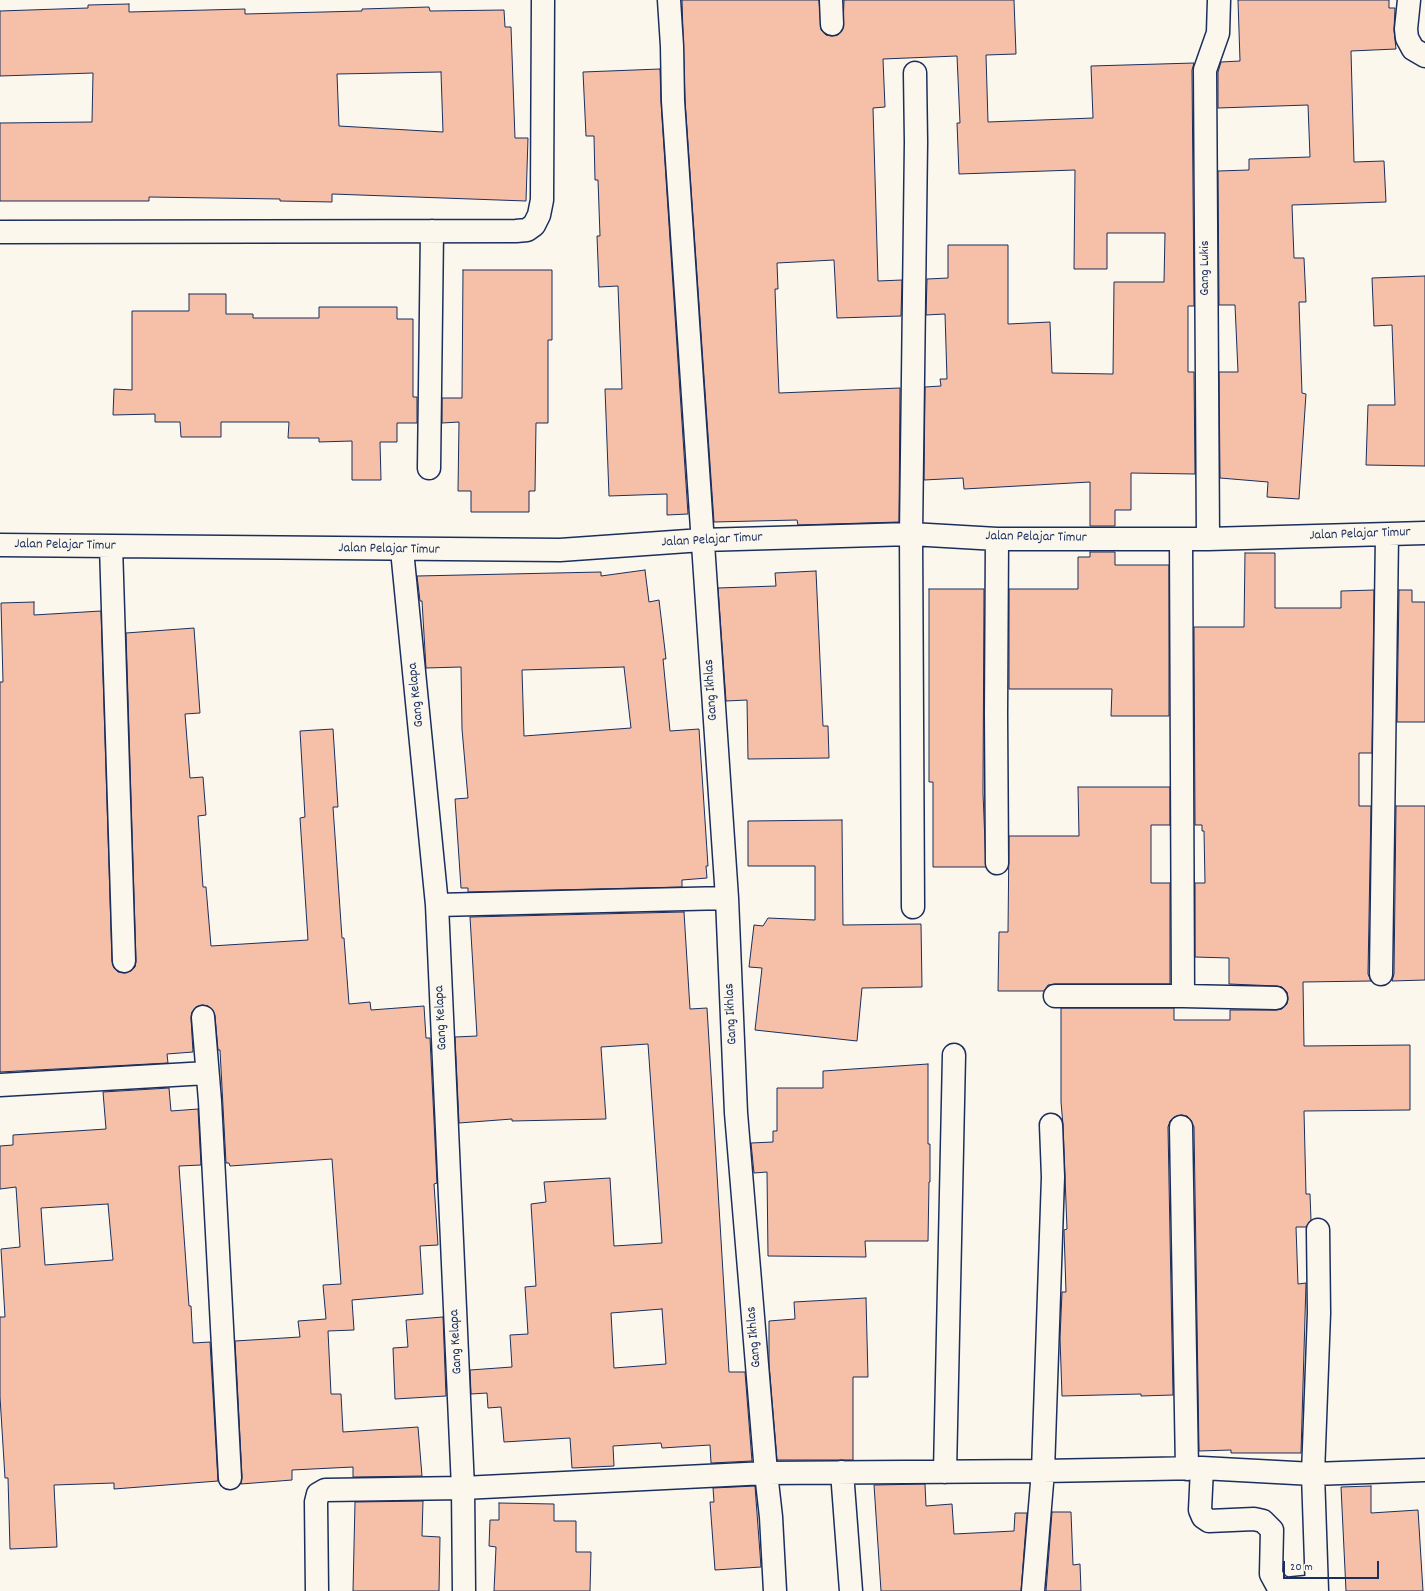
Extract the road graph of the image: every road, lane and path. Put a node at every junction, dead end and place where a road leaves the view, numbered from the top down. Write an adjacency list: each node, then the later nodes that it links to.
1 (544, 0): 9 (street)
2 (669, 0): 20 (street, Gang Ikhlas)
3 (831, 0): 6 (street)
4 (1219, 0): 17 (street, Gang Lukis)
5 (1409, 0): 7 (street)
6 (832, 24)
7 (1425, 56)
8 (915, 72): 13 (street)
9 (432, 231): 10 (street); 11 (street)
10 (0, 232)
11 (428, 468)
12 (1425, 533): 14 (street, Jalan Pelajar Timur)
13 (911, 534): 15 (street, Jalan Pelajar Timur); 20 (street, Jalan Pelajar Timur); 25 (street)
14 (1387, 535): 17 (street, Jalan Pelajar Timur); 27 (street)
15 (997, 539): 16 (street, Jalan Pelajar Timur); 22 (street)
16 (1181, 539): 17 (street, Jalan Pelajar Timur); 29 (street)
17 (1208, 539)
18 (0, 545): 19 (street, Jalan Pelajar Timur)
19 (111, 546): 21 (street, Jalan Pelajar Timur); 26 (street)
20 (703, 547): 21 (street, Jalan Pelajar Timur); 23 (street, Gang Ikhlas)
21 (402, 550): 24 (street, Gang Kelapa)
22 (997, 863)
23 (727, 898): 24 (street); 43 (street, Gang Ikhlas)
24 (437, 905): 46 (street, Gang Kelapa)
25 (913, 907)
26 (124, 961)
27 (1381, 974)
28 (1055, 996): 29 (street)
29 (1183, 996): 30 (street)
30 (1276, 998)
31 (203, 1017): 33 (street)
32 (954, 1055): 42 (street)
33 (207, 1073): 34 (street); 45 (street)
34 (0, 1085)
35 (1051, 1125): 40 (street)
36 (1181, 1127): 38 (street)
37 (1318, 1230): 44 (street)
38 (1195, 1468): 40 (street); 44 (street); 47 (street)
39 (1425, 1470): 44 (street)
40 (1043, 1471): 42 (street); 52 (street)
41 (842, 1472): 42 (street); 43 (street); 51 (street)
42 (945, 1472)
43 (766, 1473): 46 (street); 50 (street, Gang Ikhlas)
44 (1313, 1474): 47 (street)
45 (230, 1478)
46 (463, 1488): 48 (street); 49 (street, Gang Kelapa)
47 (1316, 1588)
48 (317, 1591)
49 (464, 1591)
50 (775, 1591)
51 (851, 1591)
52 (1033, 1591)

